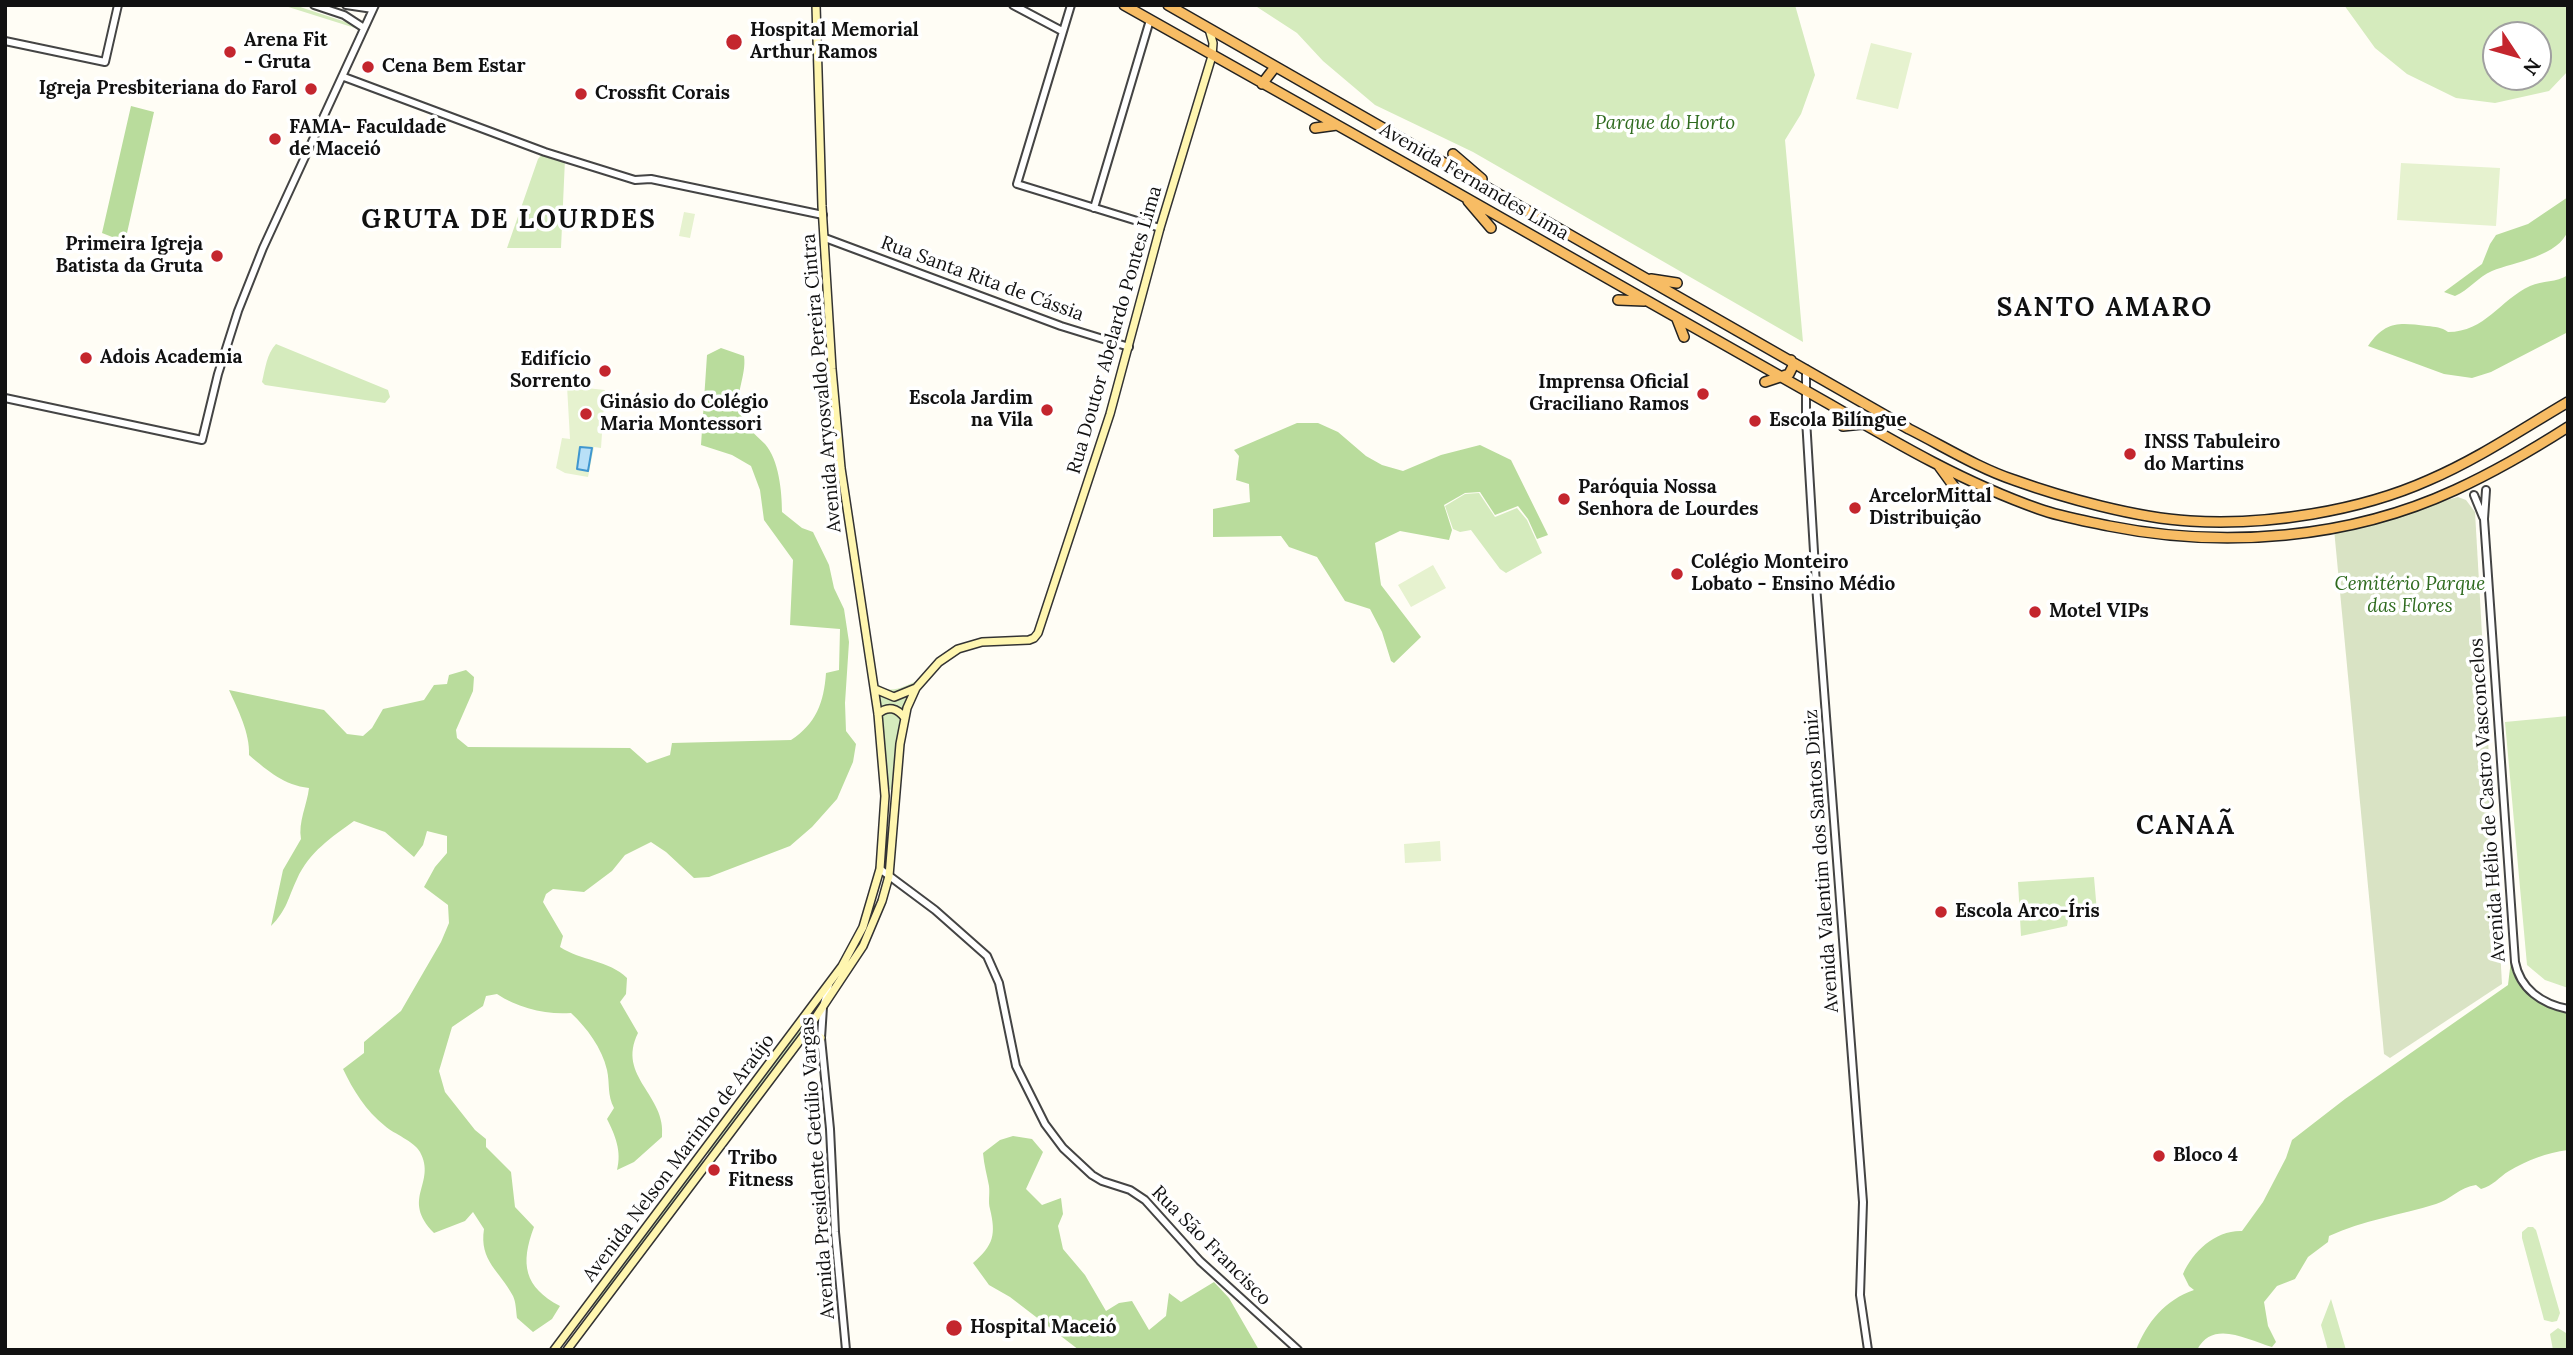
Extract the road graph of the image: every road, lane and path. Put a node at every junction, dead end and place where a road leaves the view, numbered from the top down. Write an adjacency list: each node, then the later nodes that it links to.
1 (118, 5): 14 (street)
2 (314, 5): 11 (street)
3 (346, 5): 9 (street)
4 (816, 5): 25 (main road, Avenida Aryosvaldo Pereira Cintra)
5 (1013, 5): 13 (street)
6 (1071, 5): 13 (street)
7 (1124, 5): 10 (highway, Avenida Fernandes Lima)
8 (1167, 5): 12 (highway, Avenida Fernandes Lima)
9 (374, 7): 11 (street)
10 (1150, 20): 15 (highway, Avenida Fernandes Lima); 24 (street)
11 (364, 28): 17 (street)
12 (1209, 29): 15 (main road, Rua Doutor Abelardo Pontes Lima); 16 (highway, Avenida Fernandes Lima)
13 (1062, 30): 24 (street)
14 (5, 40)
15 (1212, 56): 18 (highway, Avenida Fernandes Lima); 26 (main road, Rua Doutor Abelardo Pontes Lima)
16 (1275, 67): 18 (highway); 22 (highway, Avenida Fernandes Lima)
17 (344, 77): 25 (street); 41 (street)
18 (1262, 84): 19 (highway, Avenida Fernandes Lima)
19 (1337, 125): 20 (highway); 23 (highway, Avenida Fernandes Lima)
20 (1315, 128)
21 (1453, 154): 22 (highway)
22 (1493, 190): 29 (highway, Avenida Fernandes Lima)
23 (1465, 196): 27 (highway); 32 (highway, Avenida Fernandes Lima)
24 (1094, 208): 26 (street)
25 (823, 215): 28 (main road, Avenida Aryosvaldo Pereira Cintra)
26 (1160, 228): 35 (main road, Rua Doutor Abelardo Pontes Lima)
27 (1491, 229)
28 (825, 239): 35 (street, Rua Santa Rita de Cássia); 52 (main road, Avenida Aryosvaldo Pereira Cintra)
29 (1644, 278): 30 (highway); 36 (highway, Avenida Fernandes Lima)
30 (1677, 283)
31 (1618, 300): 32 (highway)
32 (1647, 301): 33 (highway, Avenida Fernandes Lima)
33 (1677, 318): 34 (highway); 38 (highway, Avenida Fernandes Lima)
34 (1684, 337)
35 (1129, 347): 51 (main road, Rua Doutor Abelardo Pontes Lima)
36 (1791, 360): 37 (highway, Avenida Fernandes Lima); 38 (highway)
37 (1806, 369): 40 (street, Avenida Valentim dos Santos Diniz); 42 (highway, Avenida Fernandes Lima)
38 (1782, 377): 39 (highway); 40 (highway, Avenida Fernandes Lima)
39 (1765, 382)
40 (1805, 391): 43 (highway, Avenida Fernandes Lima); 70 (street, Avenida Valentim dos Santos Diniz)
41 (5, 398)
42 (2568, 402)
43 (1863, 424): 44 (highway); 46 (highway, Avenida Fernandes Lima)
44 (1843, 426)
45 (2568, 427): 46 (highway, Avenida Fernandes Lima)
46 (1938, 464): 47 (highway)
47 (1955, 488)
48 (2486, 490): 50 (street, Avenida Hélio de Castro Vasconcelos)
49 (2474, 495): 50 (street, Avenida Hélio de Castro Vasconcelos)
50 (2484, 519): 59 (street, Avenida Hélio de Castro Vasconcelos)
51 (916, 688): 52 (main road); 54 (main road, Avenida Nelson Marinho de Araújo)
52 (875, 689): 53 (main road, Avenida Aryosvaldo Pereira Cintra)
53 (878, 714): 54 (main road); 55 (main road, Avenida Aryosvaldo Pereira Cintra)
54 (905, 718): 56 (main road, Avenida Nelson Marinho de Araújo)
55 (880, 869): 56 (street, Rua São Francisco); 57 (main road, Avenida Nelson Marinho de Araújo)
56 (890, 876): 58 (main road, Avenida Nelson Marinho de Araújo); 69 (street, Rua São Francisco)
57 (829, 985): 58 (street, Avenida Presidente Getúlio Vargas); 62 (main road, Avenida Nelson Marinho de Araújo)
58 (823, 1007): 60 (main road, Avenida Nelson Marinho de Araújo); 61 (street, Avenida Presidente Getúlio Vargas)
59 (2568, 1009)
60 (804, 1035): 61 (main road); 63 (main road, Avenida Nelson Marinho de Araújo)
61 (821, 1038): 68 (street, Avenida Presidente Getúlio Vargas)
62 (700, 1154): 63 (main road); 64 (main road, Avenida Nelson Marinho de Araújo)
63 (708, 1162): 65 (main road, Avenida Nelson Marinho de Araújo)
64 (585, 1307): 65 (main road); 66 (main road, Avenida Nelson Marinho de Araújo)
65 (594, 1314): 67 (main road, Avenida Nelson Marinho de Araújo)
66 (554, 1350)
67 (567, 1350)
68 (846, 1350)
69 (1298, 1350)
70 (1868, 1350)

